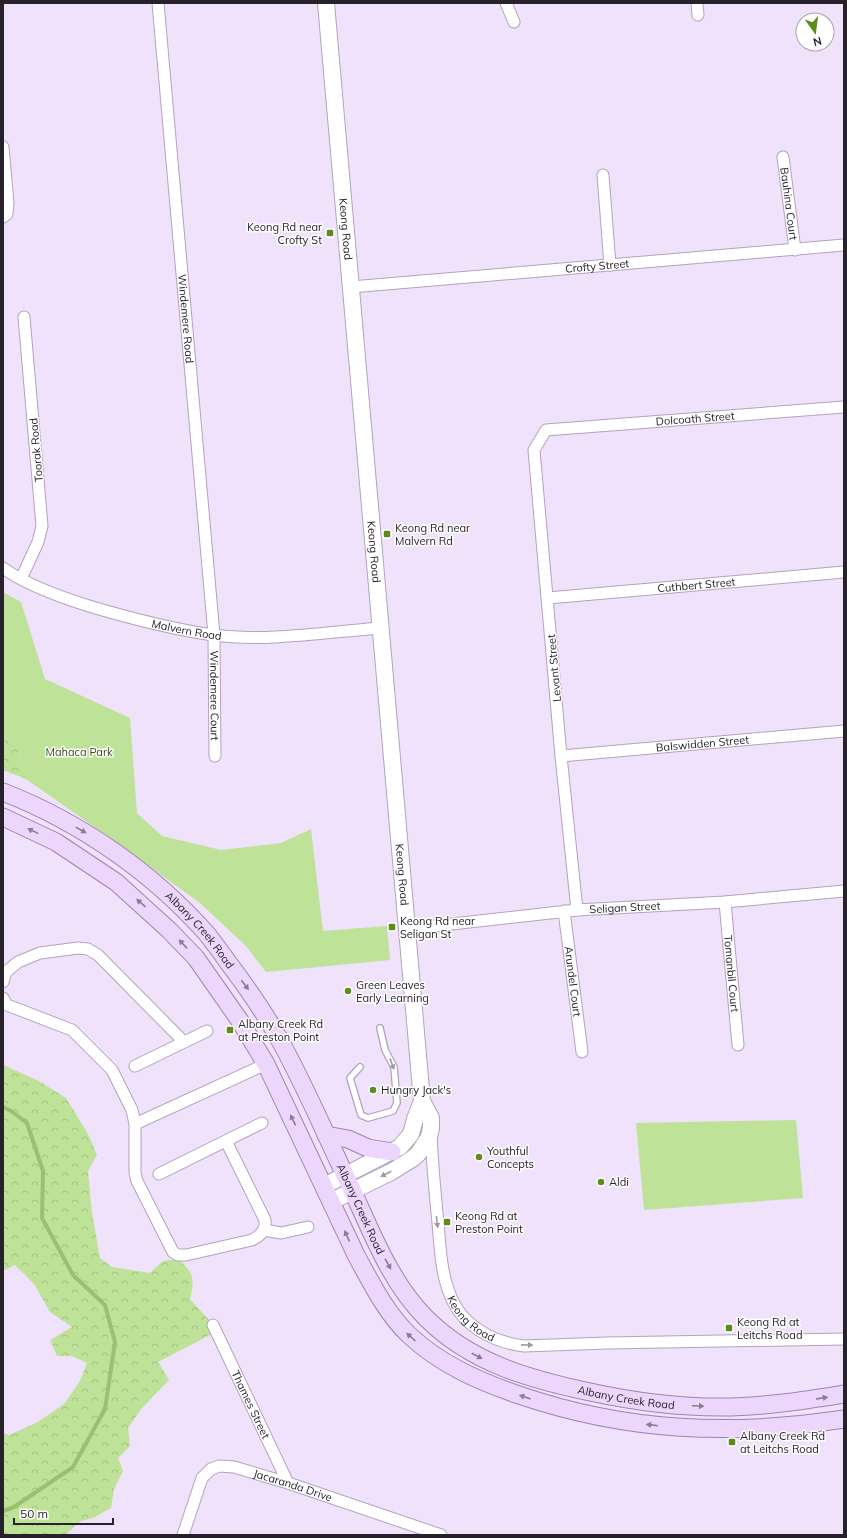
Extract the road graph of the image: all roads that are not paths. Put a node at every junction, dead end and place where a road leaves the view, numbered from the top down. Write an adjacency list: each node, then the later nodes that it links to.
1 (158, 3): 23 (street, Windemere Road)
2 (326, 3): 14 (street, Keong Road)
3 (506, 3): 6 (street)
4 (697, 3): 5 (street)
5 (698, 15)
6 (514, 22)
7 (3, 147): 10 (street)
8 (783, 157): 12 (street, Bauhina Court)
9 (602, 175): 13 (street)
10 (3, 217)
11 (844, 245): 12 (street, Crofty Street)
12 (795, 250): 13 (street, Crofty Street)
13 (610, 265): 14 (street, Crofty Street)
14 (350, 287): 22 (street, Keong Road)
15 (24, 317): 20 (street, Toorak Road)
16 (844, 407): 17 (street, Dolcoath Street)
17 (546, 430): 21 (street, Levant Street)
18 (3, 568): 20 (street, Malvern Road)
19 (844, 572): 21 (street, Cuthbert Street)
20 (21, 579): 23 (street, Malvern Road)
21 (548, 598): 26 (street, Levant Street)
22 (380, 628): 23 (street, Malvern Road); 34 (street, Keong Road)
23 (214, 635): 25 (street, Windemere Court)
24 (844, 731): 26 (street, Balswidden Street)
25 (214, 756)
26 (561, 756): 31 (street, Levant Street)
27 (6, 793): 33 (main road, Albany Creek Road, one-way to 33)
28 (3, 817): 35 (main road, Albany Creek Road, one-way to 28)
29 (844, 891): 30 (street, Seligan Street)
30 (725, 902): 31 (street, Seligan Street); 41 (street, Tomanbil Court)
31 (577, 910): 32 (street, Seligan Street)
32 (564, 911): 34 (street, Seligan Street); 42 (street, Arundel Court)
33 (185, 912): 35 (main road); 50 (main road, Albany Creek Road, one-way to 50)
34 (407, 929): 46 (street, Keong Road)
35 (169, 930): 43 (main road, Albany Creek Road, one-way to 35)
36 (3, 982): 40 (street)
37 (3, 998): 48 (street)
38 (380, 1028): 45 (lane, one-way to 45)
39 (207, 1031): 40 (street)
40 (184, 1042): 44 (street)
41 (738, 1045)
42 (582, 1052)
43 (266, 1064): 48 (street); 58 (main road, Albany Creek Road, one-way to 43)
44 (135, 1066)
45 (360, 1067)
46 (422, 1101): 49 (street, Keong Road); 52 (street, Keong Road)
47 (262, 1123): 51 (street)
48 (135, 1124): 62 (street)
49 (431, 1128): 54 (street); 57 (street, Keong Road)
50 (326, 1135): 53 (main road); 56 (main road, Albany Creek Road)
51 (226, 1141): 55 (street); 62 (street)
52 (406, 1141): 53 (street, Keong Road); 54 (street, Keong Road)
53 (392, 1152): 56 (street, Keong Road)
54 (418, 1154): 57 (street, Keong Road); 59 (street, one-way to 59)
55 (159, 1174)
56 (346, 1176): 58 (street, Keong Road); 59 (main road, Albany Creek Road)
57 (434, 1183): 64 (street, Keong Road, one-way to 64)
58 (324, 1186): 60 (main road, Albany Creek Road)
59 (353, 1191): 60 (street); 65 (main road, Albany Creek Road, one-way to 65)
60 (332, 1201): 66 (main road, Albany Creek Road, one-way to 60)
61 (308, 1227): 62 (street)
62 (264, 1230)
63 (213, 1325): 67 (street, Thames Street)
64 (844, 1339)
65 (844, 1394)
66 (844, 1420)
67 (288, 1483): 68 (street, Jacaranda Drive); 69 (street, Jacaranda Drive)
68 (183, 1535)
69 (442, 1535)

